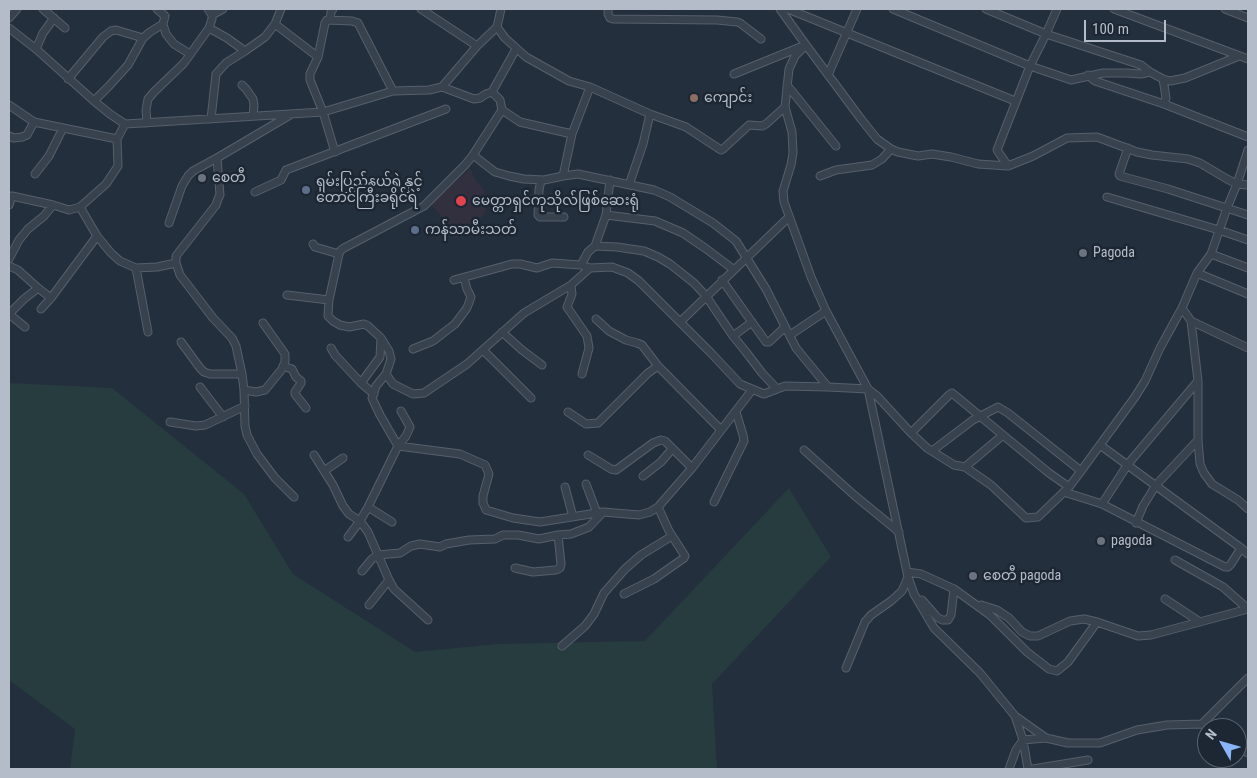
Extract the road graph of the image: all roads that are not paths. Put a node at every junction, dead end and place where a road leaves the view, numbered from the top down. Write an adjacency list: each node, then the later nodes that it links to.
1 (17, 9): 19 (street)
2 (43, 9): 20 (street)
3 (157, 9): 23 (street)
4 (223, 9): 18 (street)
5 (281, 9): 24 (street)
6 (333, 9): 22 (street)
7 (421, 9): 34 (street)
8 (500, 9): 25 (street)
9 (608, 9): 32 (street)
10 (780, 9): 33 (street)
11 (788, 9): 29 (street)
12 (858, 9): 29 (street)
13 (893, 9): 42 (street)
14 (986, 9): 30 (street)
15 (1056, 9): 30 (street)
16 (1114, 9): 39 (street)
17 (1225, 9): 21 (street)
18 (210, 12): 28 (street)
19 (9, 18)
20 (54, 18): 27 (street); 35 (street)
21 (1248, 18)
22 (330, 20): 40 (street); 53 (street)
23 (163, 24): 31 (street); 38 (street)
24 (275, 24): 37 (street); 40 (street)
25 (497, 27): 34 (street); 36 (street)
26 (9, 28): 35 (street)
27 (65, 28)
28 (209, 28): 37 (street); 38 (street)
29 (847, 33): 45 (street); 56 (street)
30 (1046, 34): 42 (street); 43 (street)
31 (143, 38): 47 (street); 55 (street)
32 (761, 39)
33 (806, 45): 44 (street); 45 (street); 50 (street)
34 (476, 46): 51 (street)
35 (36, 49): 47 (street)
36 (516, 49): 52 (street); 54 (street)
37 (245, 52): 66 (street)
38 (190, 54): 68 (street)
39 (1239, 56): 41 (street); 48 (street)
40 (318, 57): 62 (street)
41 (1248, 59)
42 (1030, 66): 46 (street); 56 (street)
43 (1150, 72): 46 (street); 48 (street)
44 (734, 74)
45 (828, 76): 77 (street)
46 (1088, 76): 57 (street)
47 (68, 78): 55 (street)
48 (1163, 79): 57 (street)
49 (242, 85): 65 (street)
50 (787, 85): 59 (street); 75 (street)
51 (442, 87): 53 (street); 54 (street)
52 (590, 88): 64 (street); 71 (street)
53 (393, 91): 62 (street)
54 (492, 92): 61 (street)
55 (94, 101): 69 (street)
56 (1016, 101): 82 (street)
57 (1164, 104): 73 (street)
58 (9, 106): 67 (street)
59 (785, 107): 64 (street); 101 (street)
60 (446, 109): 79 (street)
61 (502, 110): 71 (street); 80 (street)
62 (323, 112): 63 (street); 79 (street)
63 (292, 114): 65 (street); 81 (street)
64 (650, 114): 89 (street)
65 (253, 116): 66 (street)
66 (211, 119): 68 (street)
67 (34, 122): 70 (street); 72 (street)
68 (147, 123): 69 (street)
69 (125, 124): 74 (street)
70 (64, 128): 74 (street); 83 (street)
71 (572, 134): 84 (street)
72 (9, 136)
73 (1248, 137)
74 (117, 139): 96 (street)
75 (836, 146)
76 (1128, 148): 82 (street); 88 (street); 97 (street)
77 (891, 149): 82 (street); 85 (street)
78 (1248, 150): 88 (street)
79 (335, 152): 91 (street)
80 (473, 155): 86 (street); 108 (street)
81 (217, 158): 102 (street); 112 (street)
82 (1008, 166)
83 (35, 174)
84 (563, 176): 86 (street); 87 (street)
85 (820, 176)
86 (541, 180): 100 (street)
87 (610, 180): 89 (street); 98 (street)
88 (1237, 184): 90 (street); 97 (street)
89 (629, 185): 110 (street)
90 (1248, 185)
91 (255, 192)
92 (10, 195): 94 (street); 95 (street)
93 (1107, 197): 103 (street)
94 (9, 205)
95 (53, 205): 96 (street); 111 (street)
96 (80, 207): 104 (street)
97 (1226, 208): 99 (street); 103 (street)
98 (606, 215): 107 (street); 118 (street)
99 (1248, 215)
100 (564, 217)
101 (789, 217): 110 (street); 132 (street)
102 (169, 223)
103 (1219, 230): 105 (street); 109 (street)
104 (97, 236): 115 (street); 128 (street)
105 (1248, 240)
106 (313, 244): 108 (street)
107 (595, 246): 113 (street); 127 (street)
108 (339, 254): 129 (street)
109 (1211, 254): 117 (street); 119 (street)
110 (746, 258): 118 (street); 140 (street)
111 (9, 259)
112 (176, 262): 115 (street); 154 (street)
113 (581, 265): 116 (street); 120 (street)
114 (9, 266): 124 (street)
115 (136, 268): 141 (street)
116 (590, 268): 123 (street); 137 (street)
117 (1248, 268)
118 (733, 269): 122 (street)
119 (1197, 273): 125 (street); 131 (street)
120 (464, 278): 121 (street); 149 (street)
121 (454, 280)
122 (722, 280): 127 (street); 138 (street)
123 (571, 285): 142 (street); 156 (street)
124 (38, 288): 128 (street); 133 (street)
125 (1248, 294)
126 (287, 295): 129 (street)
127 (706, 296): 137 (street); 144 (street)
128 (51, 298): 130 (street)
129 (329, 300): 145 (street)
130 (41, 308)
131 (1182, 308): 135 (street); 179 (street)
132 (826, 311): 143 (street); 162 (street)
133 (9, 314): 139 (street)
134 (596, 318): 153 (street)
135 (1192, 321): 148 (street); 157 (street)
136 (263, 322): 151 (street)
137 (680, 322): 164 (street)
138 (752, 322): 140 (street); 144 (street)
139 (26, 327)
140 (785, 327): 143 (street)
141 (148, 332)
142 (502, 332): 150 (street); 152 (street)
143 (790, 335): 160 (street)
144 (734, 336): 161 (street)
145 (381, 338): 155 (street); 158 (street)
146 (181, 342): 154 (street)
147 (331, 348): 158 (street)
148 (1248, 348)
149 (413, 349)
150 (483, 350): 155 (street); 166 (street)
151 (283, 366): 163 (street); 168 (street)
152 (542, 366)
153 (658, 366): 170 (street); 175 (street)
154 (242, 374): 163 (street)
155 (386, 374): 165 (street)
156 (582, 374)
157 (1198, 381): 178 (street); 187 (street)
158 (361, 383): 165 (street)
159 (200, 387): 172 (street)
160 (828, 387): 161 (street); 162 (street)
161 (777, 388): 164 (street)
162 (868, 389): 176 (street); 208 (street)
163 (244, 390): 167 (street)
164 (752, 390): 171 (street)
165 (374, 394): 180 (street)
166 (531, 398)
167 (245, 406): 172 (street); 197 (street)
168 (306, 408)
169 (400, 411): 180 (street)
170 (568, 412)
171 (736, 412): 175 (street); 198 (street)
172 (223, 416): 174 (street)
173 (980, 416): 176 (street); 177 (street); 183 (street); 191 (street)
174 (170, 422)
175 (721, 430): 189 (street)
176 (911, 434): 183 (street)
177 (1004, 435): 188 (street); 196 (street)
178 (1198, 440): 194 (street); 202 (street)
179 (1100, 445): 187 (street); 191 (street)
180 (398, 446): 200 (street); 204 (street)
181 (672, 449): 185 (street); 189 (street); 192 (street)
182 (804, 450): 208 (street)
183 (932, 452): 188 (street)
184 (314, 455): 190 (street)
185 (588, 455)
186 (343, 458): 190 (street)
187 (1128, 464): 194 (street); 199 (street)
188 (966, 467): 196 (street)
189 (692, 468): 201 (street)
190 (324, 471): 205 (street)
191 (1081, 471): 196 (street)
192 (643, 476)
193 (586, 484): 203 (street)
194 (1156, 485): 207 (street); 212 (street)
195 (565, 486): 204 (street)
196 (1066, 489): 199 (street)
197 (294, 497)
198 (714, 502)
199 (1102, 504): 207 (street)
200 (368, 507): 205 (street); 206 (street)
201 (658, 507): 203 (street); 210 (street)
202 (1248, 509)
203 (600, 513): 204 (street); 209 (street)
204 (574, 516)
205 (360, 521): 211 (street); 214 (street)
206 (392, 522)
207 (1136, 523): 212 (street)
208 (899, 533): 218 (street)
209 (558, 535): 214 (street); 216 (street)
210 (672, 536): 221 (street); 230 (street)
211 (348, 537)
212 (1242, 548): 213 (street)
213 (1248, 554)
214 (378, 555): 217 (street); 219 (street)
215 (1175, 560): 226 (street)
216 (514, 568)
217 (362, 571)
218 (908, 574): 220 (street); 222 (street); 231 (street)
219 (389, 580): 225 (street); 227 (street)
220 (954, 588): 222 (street); 224 (street)
221 (624, 594)
222 (914, 594): 233 (street)
223 (1165, 599): 229 (street)
224 (976, 604): 228 (street); 228 (street)
225 (368, 605)
226 (1248, 609): 229 (street)
227 (428, 620)
228 (1097, 622): 229 (street)
229 (1200, 622)
230 (562, 646)
231 (846, 668)
232 (1248, 678): 234 (street)
233 (1015, 716): 236 (street); 237 (street)
234 (1208, 718)
235 (1197, 724): 236 (street)
236 (1046, 738): 237 (street)
237 (1024, 740): 239 (street); 240 (street)
238 (1088, 760): 241 (street)
239 (1009, 769)
240 (1028, 769)
241 (1033, 769)

